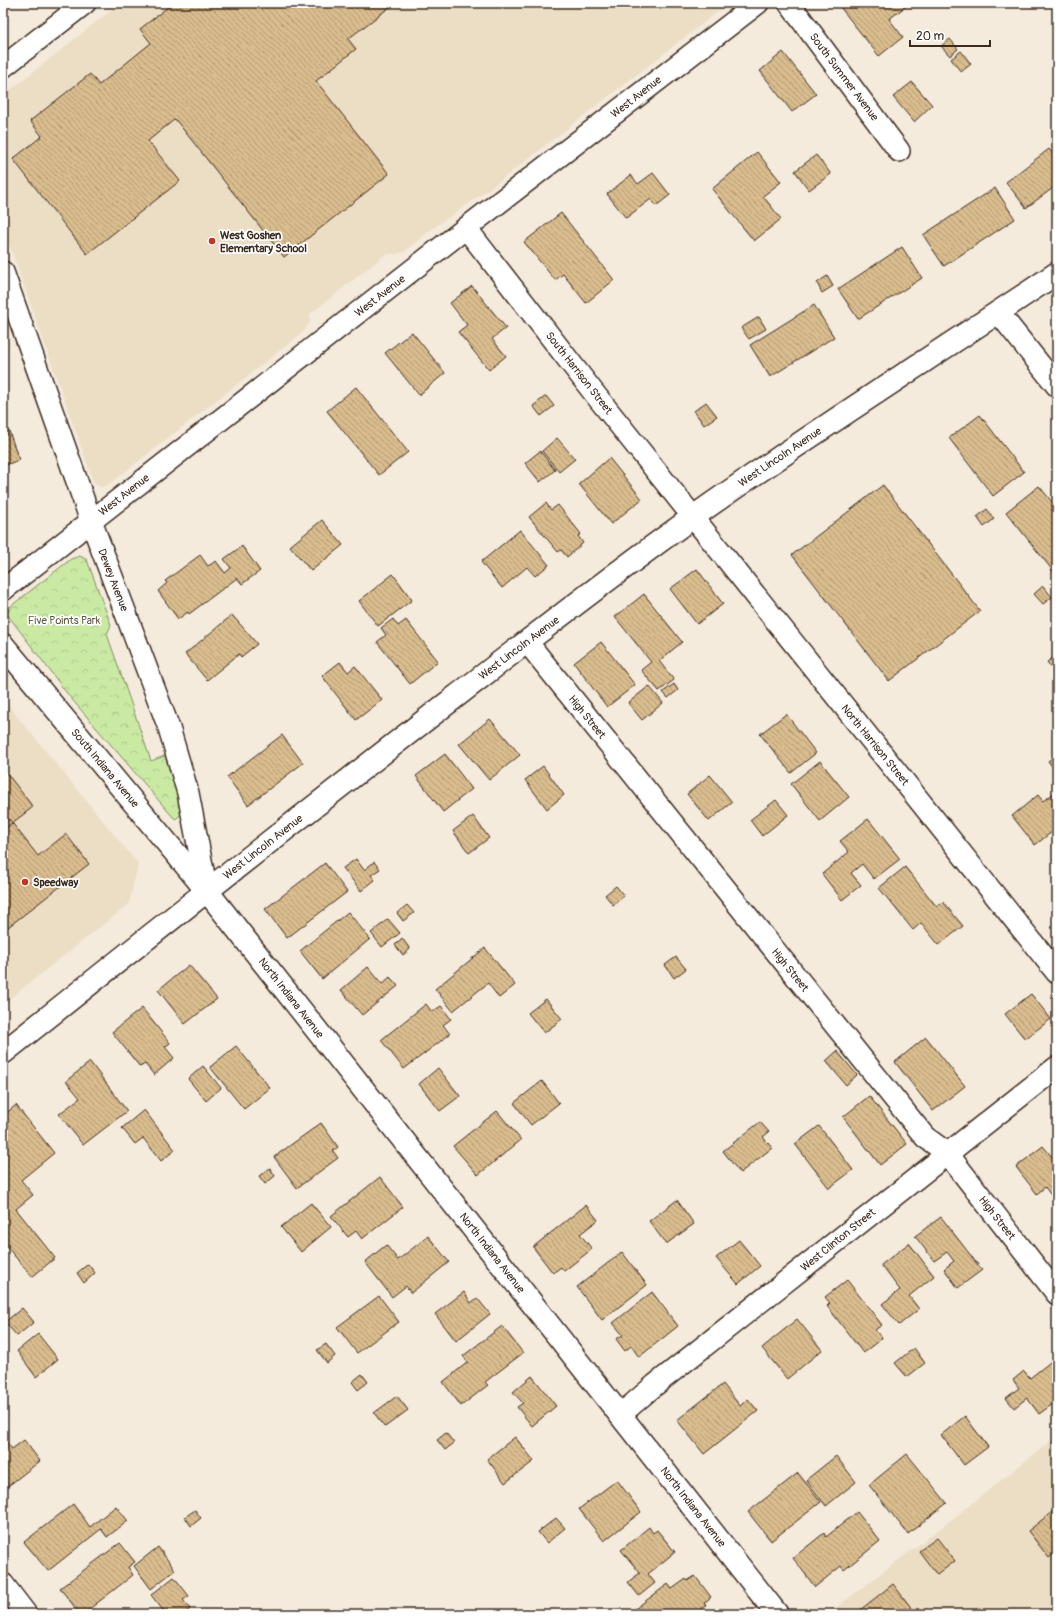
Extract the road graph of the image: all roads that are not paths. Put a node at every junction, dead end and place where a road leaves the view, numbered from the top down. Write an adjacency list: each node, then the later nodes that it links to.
1 (84, 3): 4 (street)
2 (758, 3): 6 (street, West Avenue)
3 (789, 3): 5 (street, South Summer Avenue)
4 (3, 68)
5 (899, 151)
6 (466, 228): 11 (street, South Harrison Street); 12 (street, West Avenue)
7 (3, 272): 12 (street, Dewey Avenue)
8 (1057, 273): 9 (street, West Lincoln Avenue)
9 (998, 312): 10 (street); 11 (street, West Lincoln Avenue)
10 (1057, 386)
11 (694, 516): 14 (street, West Lincoln Avenue); 17 (street, North Harrison Street)
12 (91, 521): 13 (street, West Avenue); 16 (street, Dewey Avenue)
13 (3, 590)
14 (527, 642): 16 (street, West Lincoln Avenue); 20 (street, High Street)
15 (3, 645): 16 (street, South Indiana Avenue)
16 (207, 891): 18 (street, West Lincoln Avenue); 22 (street, North Indiana Avenue)
17 (1057, 973)
18 (3, 1053)
19 (1057, 1067): 20 (street, West Clinton Street)
20 (947, 1153): 21 (street, High Street); 22 (street, West Clinton Street)
21 (1057, 1294)
22 (620, 1415): 25 (street, North Indiana Avenue)
23 (3, 1584): 24 (street)
24 (26, 1614)
25 (777, 1614)

